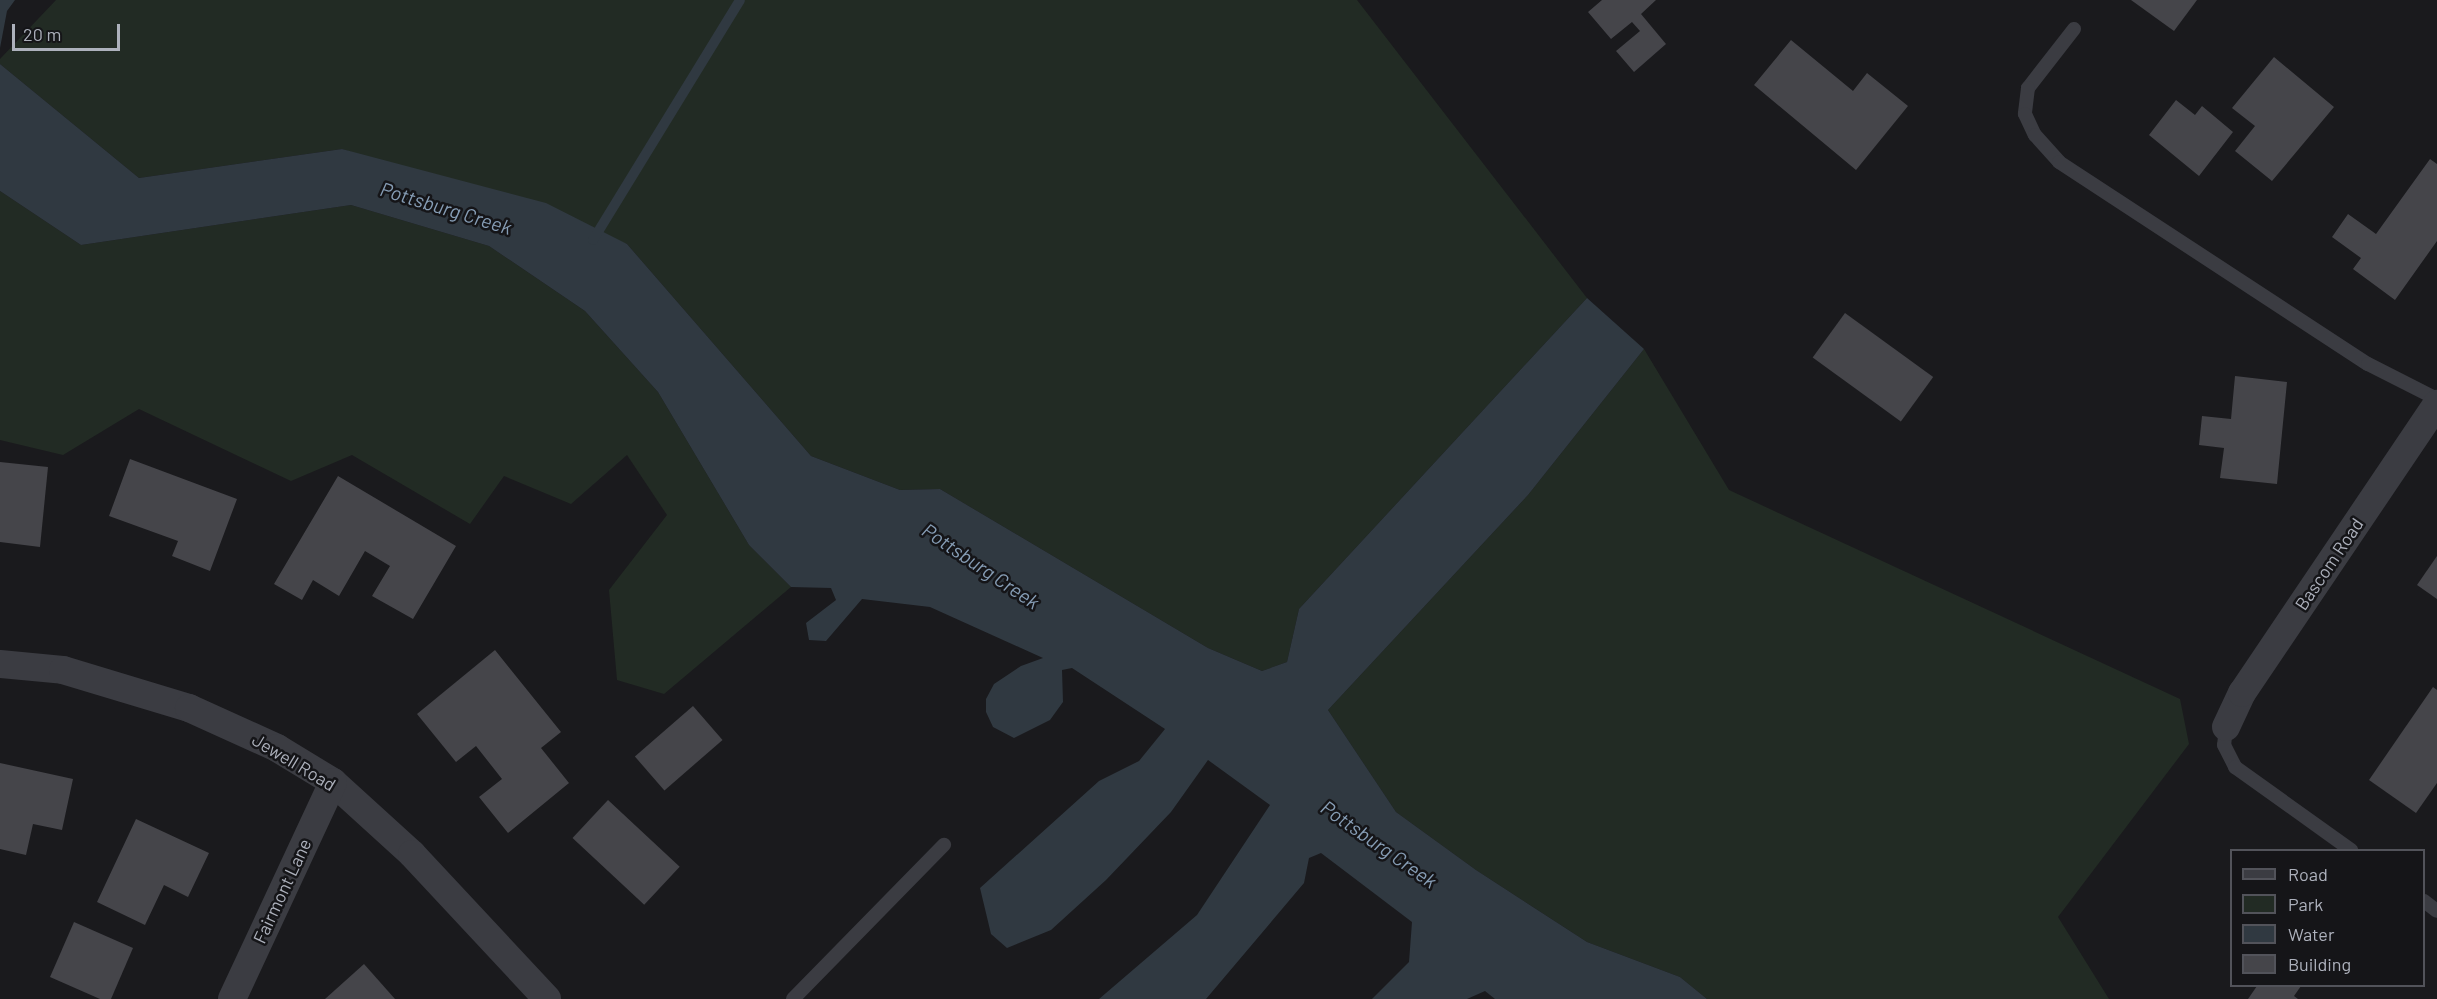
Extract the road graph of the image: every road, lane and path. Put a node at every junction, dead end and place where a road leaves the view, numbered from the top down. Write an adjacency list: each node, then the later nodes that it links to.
1 (2074, 29): 2 (lane)
2 (2435, 410): 4 (street, Bascom Road)
3 (0, 664): 5 (street, Jewell Road)
4 (2226, 727): 7 (lane)
5 (333, 782): 10 (street, Fairmont Lane); 11 (street, Jewell Road)
6 (944, 845): 12 (lane)
7 (2350, 849)
8 (2425, 902): 9 (lane)
9 (2437, 911)
10 (232, 999)
11 (548, 999)
12 (793, 999)

